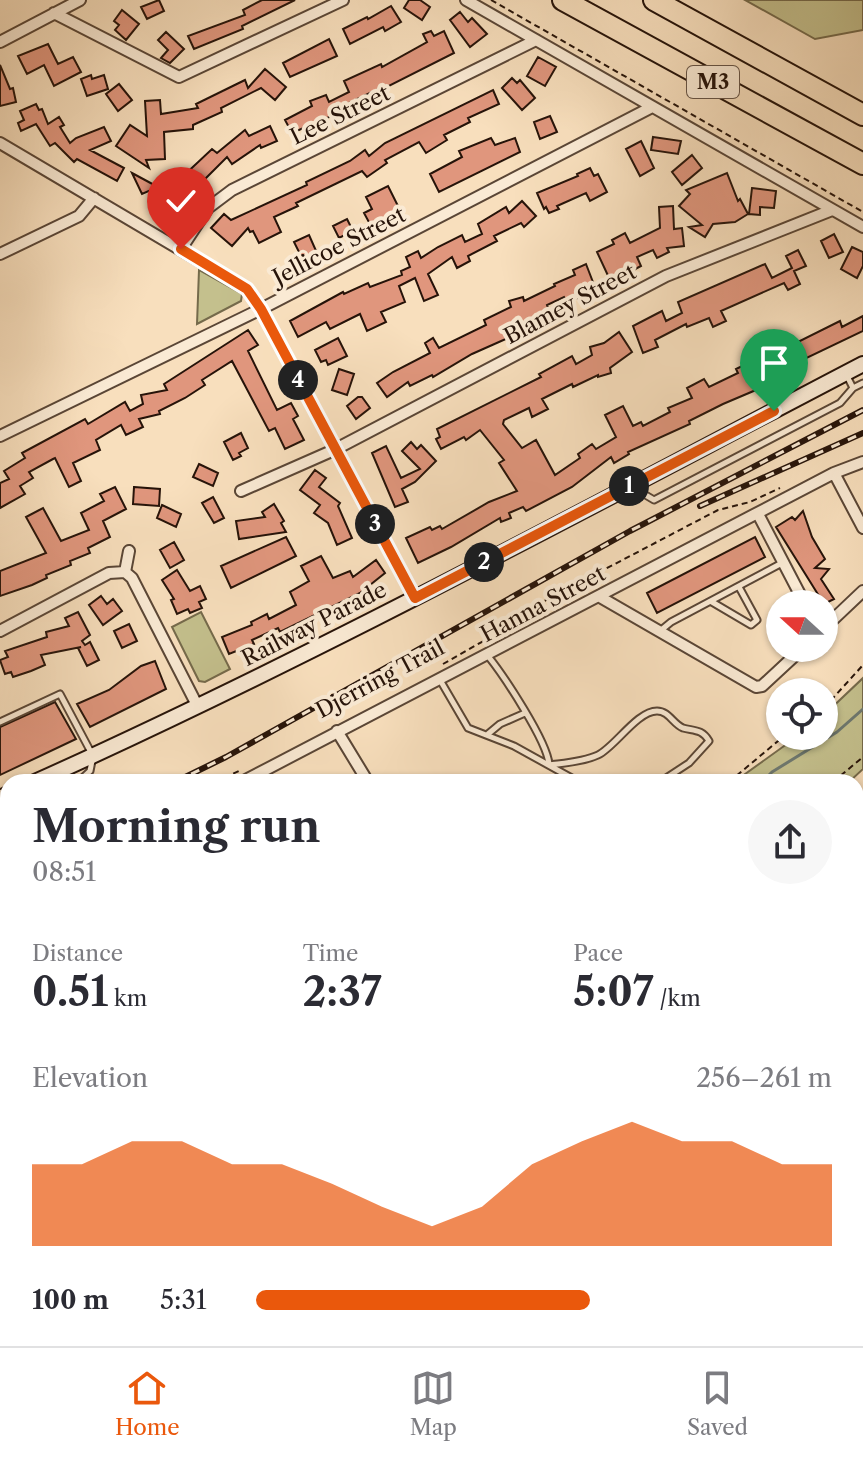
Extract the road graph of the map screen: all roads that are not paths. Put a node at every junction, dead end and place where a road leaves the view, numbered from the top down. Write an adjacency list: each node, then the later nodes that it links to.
1 (80, 0): 6 (street)
2 (343, 0): 6 (street)
3 (466, 0): 7 (street)
4 (563, 0): 12 (highway, M3)
5 (654, 0): 10 (highway, M3)
6 (54, 13): 8 (street)
7 (536, 40): 9 (street); 16 (street, Lee Street)
8 (0, 42)
9 (652, 107): 14 (street); 18 (street, Jellicoe Street)
10 (863, 115)
11 (0, 143): 13 (street)
12 (863, 164)
13 (94, 198): 16 (street); 17 (street)
14 (832, 210): 15 (street); 24 (street, Blamey Street)
15 (863, 227)
16 (181, 249): 18 (street)
17 (0, 254)
18 (261, 309): 23 (street, Jellicoe Street); 24 (street)
19 (863, 364): 20 (main road, Railway Parade)
20 (845, 373): 22 (lane); 27 (main road, Railway Parade)
21 (863, 383): 22 (lane)
22 (853, 388): 27 (lane)
23 (0, 436)
24 (334, 450): 28 (street, Blamey Street); 38 (street)
25 (863, 462): 26 (street, Hanna Street)
26 (834, 473): 29 (street, Hanna Street); 30 (street)
27 (630, 486): 38 (main road, Railway Parade)
28 (241, 491)
29 (758, 514): 32 (street); 37 (street, Hanna Street)
30 (863, 528)
31 (129, 551): 33 (street)
32 (783, 562): 34 (lane); 35 (street)
33 (125, 572): 41 (street); 46 (street)
34 (739, 587): 39 (lane); 39 (lane)
35 (798, 590)
36 (863, 591): 40 (street)
37 (600, 597): 42 (street); 43 (street, Hanna Street)
38 (415, 598): 46 (main road, Railway Parade)
39 (711, 602): 42 (lane)
40 (838, 615)
41 (0, 631)
42 (660, 631): 44 (street)
43 (488, 656): 45 (street, Hanna Street); 47 (lane)
44 (788, 662)
45 (440, 680): 49 (street, Hanna Street); 50 (lane)
46 (198, 707): 51 (main road, Railway Parade)
47 (525, 713): 50 (lane); 52 (lane)
48 (0, 722): 51 (lane)
49 (337, 731): 55 (street, Hanna Street); 56 (street)
50 (488, 735): 52 (lane)
51 (93, 756): 53 (main road, Railway Parade); 54 (lane)
52 (549, 765): 57 (lane); 58 (lane)
53 (53, 774)
54 (87, 774)
55 (257, 774)
56 (363, 774)
57 (565, 774)
58 (672, 774)

